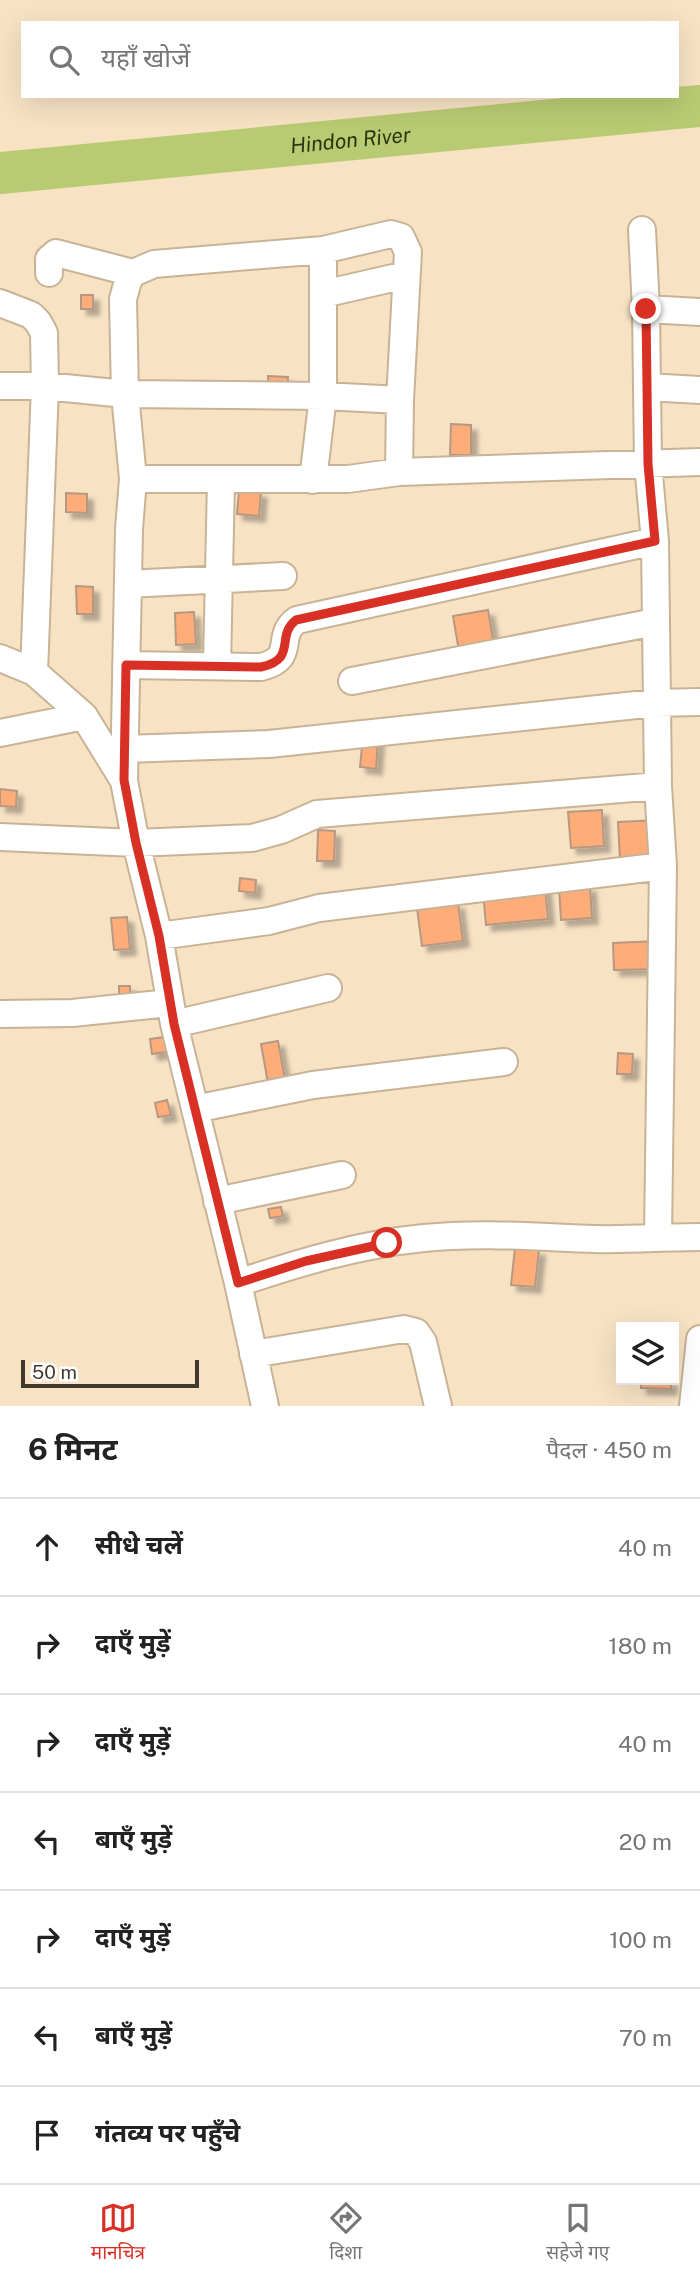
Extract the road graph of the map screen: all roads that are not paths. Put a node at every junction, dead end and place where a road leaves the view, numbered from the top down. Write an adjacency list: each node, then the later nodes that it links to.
1 (642, 230): 8 (street)
2 (323, 250): 4 (street); 5 (street); 6 (street)
3 (49, 273): 4 (street)
4 (133, 273): 14 (street)
5 (406, 275): 6 (street); 16 (street)
6 (323, 294): 15 (street)
7 (0, 303): 11 (street)
8 (646, 309): 9 (street); 12 (street)
9 (700, 312)
10 (0, 386): 11 (street)
11 (45, 386): 14 (street); 31 (street)
12 (647, 387): 13 (street); 18 (street)
13 (700, 390)
14 (125, 394): 15 (street); 20 (street)
15 (323, 397): 16 (street); 22 (street)
16 (400, 400): 19 (street)
17 (700, 462): 18 (street)
18 (648, 464): 19 (street); 23 (street)
19 (399, 472): 22 (street)
20 (133, 479): 21 (street); 26 (street)
21 (220, 480): 22 (street); 25 (street)
22 (313, 480)
23 (655, 541): 27 (street); 30 (street)
24 (283, 576): 25 (street)
25 (218, 580): 26 (street); 30 (street)
26 (128, 584): 29 (street)
27 (655, 622): 32 (street); 34 (street)
28 (0, 658): 31 (street)
29 (126, 665): 30 (street); 37 (street)
30 (217, 666)
31 (34, 672): 35 (street)
32 (352, 681)
33 (700, 702): 34 (street)
34 (655, 703): 37 (street); 39 (street)
35 (84, 716): 36 (street); 38 (street)
36 (0, 733)
37 (124, 749): 38 (street)
38 (124, 780): 41 (street)
39 (658, 786): 41 (street); 42 (street)
40 (0, 837): 41 (street)
41 (136, 843): 43 (street)
42 (663, 866): 43 (street); 51 (street)
43 (159, 936): 45 (street)
44 (328, 988): 45 (street)
45 (172, 1013): 46 (street); 48 (street)
46 (0, 1014)
47 (504, 1062): 48 (street)
48 (195, 1109): 50 (street)
49 (342, 1175): 50 (street)
50 (217, 1200): 53 (street)
51 (658, 1237): 52 (street); 53 (street)
52 (700, 1237)
53 (238, 1283): 55 (street)
54 (700, 1339): 58 (street)
55 (253, 1354): 56 (street); 57 (street)
56 (265, 1406)
57 (438, 1406)
58 (693, 1406)

